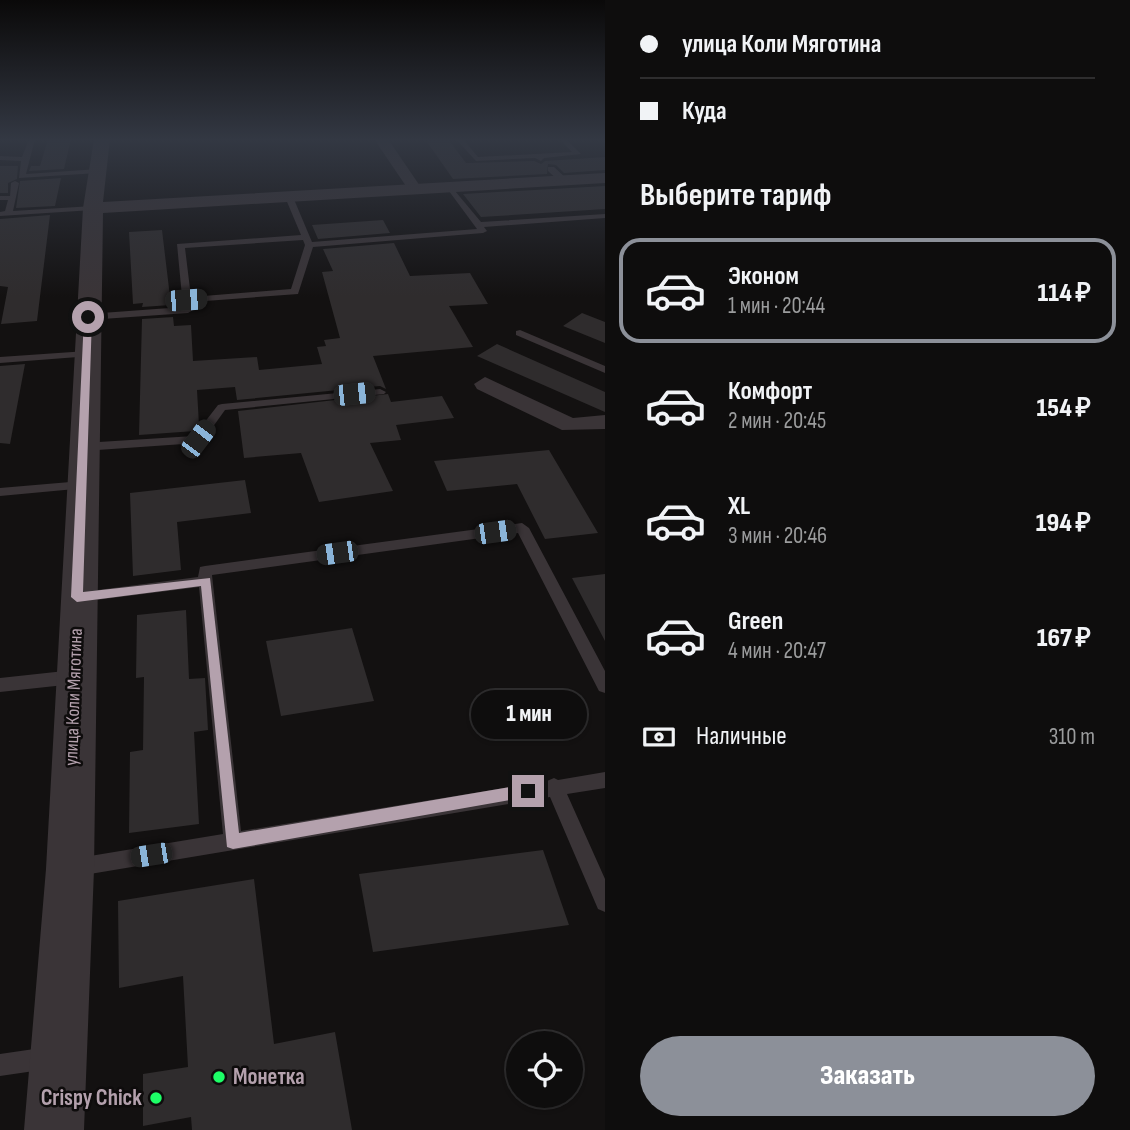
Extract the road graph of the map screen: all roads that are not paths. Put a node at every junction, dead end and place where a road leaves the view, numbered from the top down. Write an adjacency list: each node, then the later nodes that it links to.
1 (14, 192): 7 (lane)
2 (95, 192): 8 (street, улица Коли Мяготина)
3 (372, 192): 5 (street)
4 (453, 192): 11 (lane)
5 (289, 197): 8 (street); 12 (lane)
6 (0, 198): 7 (lane)
7 (13, 198): 9 (lane)
8 (93, 208): 9 (lane); 14 (street, улица Коли Мяготина)
9 (4, 213)
10 (605, 216): 11 (lane)
11 (478, 225): 12 (lane)
12 (307, 241): 13 (lane); 13 (lane)
13 (186, 300): 14 (lane)
14 (88, 317): 16 (street, улица Коли Мяготина)
15 (520, 333): 18 (lane)
16 (87, 354): 17 (lane); 22 (street, улица Коли Мяготина)
17 (0, 360)
18 (605, 370)
19 (485, 384): 21 (street)
20 (380, 392): 22 (lane)
21 (605, 422)
22 (82, 466): 23 (lane); 25 (street, улица Коли Мяготина)
23 (0, 492)
24 (206, 581): 25 (lane); 28 (lane); 31 (lane)
25 (77, 597): 26 (street, улица Коли Мяготина)
26 (74, 677): 27 (lane); 32 (street, улица Коли Мяготина)
27 (0, 685)
28 (605, 686)
29 (605, 780): 30 (lane)
30 (554, 786): 31 (lane); 33 (lane)
31 (233, 842): 32 (lane)
32 (69, 869): 34 (street, улица Коли Мяготина)
33 (605, 902)
34 (60, 1057): 35 (lane); 36 (street, улица Коли Мяготина)
35 (0, 1065)
36 (54, 1130)

